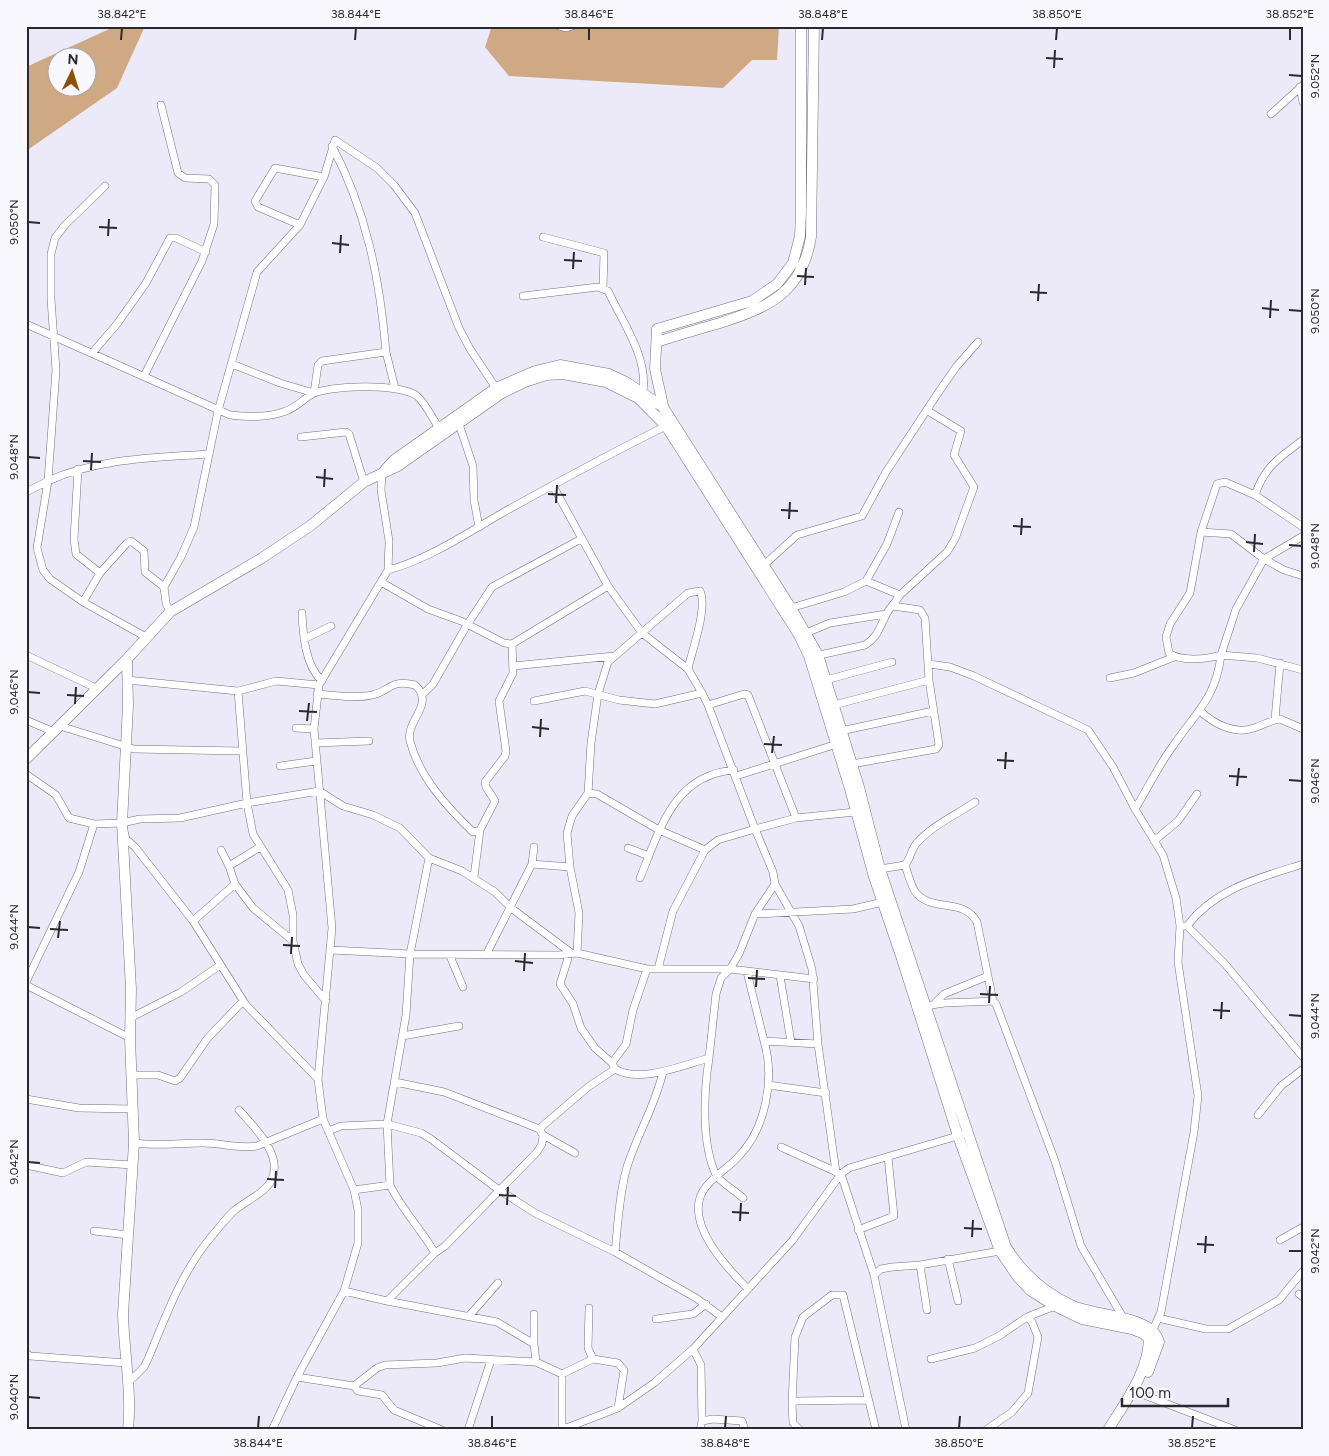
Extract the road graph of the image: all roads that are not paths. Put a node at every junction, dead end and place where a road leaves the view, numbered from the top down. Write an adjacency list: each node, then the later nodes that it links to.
1 (559, 26): 2 (street)
2 (572, 26)
3 (801, 26): 19 (main road)
4 (814, 26): 19 (main road)
5 (1301, 86): 6 (street); 8 (street)
6 (1303, 102)
7 (161, 105): 14 (street)
8 (1271, 114)
9 (332, 146): 10 (street); 22 (street); 28 (street)
10 (324, 177): 12 (street); 12 (street)
11 (104, 186): 18 (street)
12 (300, 225): 23 (street)
13 (543, 236): 15 (street)
14 (206, 252): 21 (street); 24 (street)
15 (603, 288): 16 (street); 26 (street)
16 (524, 296)
17 (26, 324): 18 (street)
18 (53, 338): 21 (street); 40 (street)
19 (657, 342): 29 (main road)
20 (978, 342): 31 (street)
21 (93, 352): 24 (street)
22 (386, 352): 25 (street); 27 (street)
23 (232, 364): 27 (street); 30 (street)
24 (144, 376): 30 (street)
25 (395, 388): 27 (street); 34 (street)
26 (642, 391): 28 (main road); 29 (main road)
27 (314, 393): 30 (street)
28 (492, 394): 32 (main road); 33 (main road); 34 (main road)
29 (663, 407): 33 (main road); 52 (main road)
30 (218, 411): 37 (street)
31 (928, 411): 52 (street); 60 (street)
32 (459, 424): 39 (main road); 46 (street)
33 (666, 426): 42 (street); 77 (main road)
34 (438, 428): 39 (main road)
35 (301, 437): 41 (street)
36 (1303, 440): 44 (street)
37 (208, 454): 38 (street); 59 (street)
38 (78, 469): 40 (street); 54 (street)
39 (382, 473): 41 (main road); 53 (street)
40 (48, 481): 43 (street); 61 (street)
41 (364, 482): 64 (main road)
42 (552, 486): 46 (street); 50 (street)
43 (26, 492)
44 (1255, 496): 47 (street); 48 (street)
45 (899, 512): 56 (street)
46 (479, 527): 53 (street)
47 (1303, 527)
48 (1201, 532): 51 (street); 78 (street)
49 (1303, 536): 51 (street)
50 (581, 539): 58 (street); 67 (street)
51 (1264, 559): 55 (street); 75 (street)
52 (764, 565): 63 (main road)
53 (388, 570): 57 (street)
54 (100, 573): 59 (street); 61 (street)
55 (1303, 576)
56 (866, 581): 60 (street); 63 (street)
57 (381, 582): 67 (street); 90 (street)
58 (608, 586): 70 (street); 73 (street)
59 (164, 587): 64 (street)
60 (900, 595): 62 (street)
61 (83, 602): 71 (street)
62 (893, 606): 66 (street); 82 (street)
63 (791, 608): 69 (main road)
64 (170, 612): 71 (main road)
65 (302, 613): 72 (street)
66 (886, 614): 69 (street); 77 (street)
67 (467, 625): 73 (street); 95 (street)
68 (332, 626): 72 (street)
69 (806, 632): 77 (main road)
70 (642, 633): 76 (street); 85 (street); 85 (street)
71 (146, 637): 79 (main road)
72 (304, 639): 90 (street)
73 (512, 644): 83 (street)
74 (26, 655): 91 (street)
75 (1221, 655): 78 (street); 81 (street); 101 (street)
76 (614, 656): 83 (street); 96 (street)
77 (814, 656): 88 (main road); 111 (main road)
78 (1174, 657): 86 (street)
79 (127, 659): 87 (main road); 91 (main road)
80 (892, 662): 88 (street)
81 (1280, 663): 84 (street); 102 (street)
82 (929, 664): 89 (street); 126 (street)
83 (514, 666): 132 (street)
84 (1302, 668)
85 (688, 669): 93 (street)
86 (1110, 678)
87 (128, 680): 92 (street); 112 (main road)
88 (826, 680): 99 (main road)
89 (929, 680): 99 (street); 100 (street)
90 (321, 683): 92 (street); 94 (street)
91 (96, 688): 105 (main road)
92 (238, 691): 113 (street)
93 (702, 693): 96 (street); 98 (street)
94 (317, 694): 95 (street); 106 (street)
95 (422, 694): 132 (street)
96 (598, 694): 97 (street); 122 (street)
97 (534, 701)
98 (708, 704): 116 (street); 119 (street)
99 (834, 705): 108 (main road)
100 (933, 711): 108 (street); 117 (street)
101 (1200, 711): 102 (street); 126 (street)
102 (1276, 719): 107 (street)
103 (26, 720): 105 (street)
104 (296, 728): 106 (street)
105 (57, 729): 112 (street); 114 (main road)
106 (314, 729): 110 (street)
107 (1303, 729)
108 (842, 731): 117 (main road)
109 (369, 741): 110 (street)
110 (314, 743): 115 (street)
111 (837, 744): 116 (street); 127 (main road)
112 (125, 746): 113 (street); 129 (main road)
113 (242, 751): 125 (street)
114 (26, 759)
115 (316, 761): 118 (street); 121 (street)
116 (776, 762): 119 (street); 128 (street)
117 (852, 764): 147 (main road)
118 (280, 766)
119 (735, 773): 131 (street); 133 (street)
120 (26, 774): 130 (street)
121 (319, 791): 125 (street); 141 (street); 159 (street)
122 (588, 792): 133 (street); 146 (street)
123 (1197, 794): 134 (street)
124 (976, 802): 143 (street)
125 (247, 803): 129 (street); 135 (street)
126 (1135, 809): 134 (street)
127 (855, 812): 128 (street); 152 (main road)
128 (796, 818): 131 (street)
129 (122, 823): 130 (street); 156 (street); 178 (main road)
130 (94, 824): 172 (street)
131 (755, 829): 139 (street); 151 (street)
132 (480, 830): 148 (street)
133 (659, 830): 139 (street); 140 (street)
134 (1154, 841): 157 (street)
135 (260, 847): 145 (street); 158 (street)
136 (534, 847): 142 (street)
137 (628, 848): 140 (street)
138 (221, 850): 145 (street)
139 (705, 850): 167 (street)
140 (649, 856): 149 (street)
141 (429, 858): 148 (street); 161 (street)
142 (532, 864): 146 (street); 153 (street)
143 (905, 864): 147 (street); 170 (street)
144 (1303, 864): 157 (street)
145 (229, 866): 150 (street)
146 (570, 867): 160 (street)
147 (880, 869): 177 (main road)
148 (474, 878): 153 (street)
149 (640, 878)
150 (235, 884): 156 (street); 158 (street)
151 (775, 884): 154 (street); 155 (street)
152 (883, 902): 154 (street); 177 (main road)
153 (511, 908): 160 (street); 162 (street)
154 (790, 912): 155 (street); 171 (street)
155 (755, 914): 166 (street)
156 (193, 921): 164 (street)
157 (1183, 926): 185 (street); 242 (street)
158 (293, 941): 175 (street)
159 (331, 950): 161 (street); 175 (street)
160 (573, 953): 162 (street); 165 (street); 187 (street)
161 (410, 954): 163 (street); 180 (street)
162 (486, 954): 163 (street)
163 (450, 956): 173 (street)
164 (219, 966): 174 (street); 178 (street)
165 (648, 969): 167 (street); 187 (street)
166 (730, 969): 167 (street); 168 (street); 186 (street)
167 (658, 970)
168 (747, 972): 169 (street); 182 (street)
169 (780, 976): 171 (street); 183 (street)
170 (988, 976): 176 (street); 177 (street)
171 (814, 979): 184 (street)
172 (26, 983): 181 (street)
173 (463, 987)
174 (243, 1001): 190 (street); 191 (street)
175 (326, 1001): 191 (street)
176 (993, 1001): 177 (street); 244 (street)
177 (926, 1006): 203 (main road)
178 (130, 1018): 181 (main road)
179 (459, 1026): 180 (street)
180 (402, 1036): 192 (street)
181 (130, 1038): 190 (main road)
182 (764, 1041): 183 (street); 193 (street)
183 (792, 1042): 184 (street)
184 (818, 1044): 194 (street)
185 (1303, 1057)
186 (708, 1058): 189 (street); 212 (street)
187 (613, 1066): 189 (street); 202 (street)
188 (1303, 1068): 198 (street)
189 (663, 1072): 223 (street)
190 (131, 1076): 196 (main road)
191 (318, 1078): 199 (street)
192 (395, 1082): 200 (street); 202 (street)
193 (768, 1085): 194 (street); 212 (street)
194 (826, 1093): 211 (street)
195 (26, 1099): 196 (street)
196 (132, 1109): 205 (main road)
197 (239, 1110): 204 (street)
198 (1258, 1115)
199 (323, 1119): 201 (street); 204 (street)
200 (387, 1124): 201 (street); 213 (street); 215 (street)
201 (328, 1131): 214 (street)
202 (541, 1132): 207 (street); 215 (street)
203 (962, 1135): 208 (street); 222 (main road); 244 (main road)
204 (267, 1142): 205 (street); 256 (street)
205 (134, 1143): 210 (main road)
206 (781, 1147): 211 (street)
207 (575, 1153)
208 (888, 1157): 211 (street); 218 (street)
209 (26, 1165): 210 (street)
210 (133, 1165): 220 (main road)
211 (838, 1173): 218 (street); 230 (street)
212 (717, 1176): 216 (street); 230 (street)
213 (390, 1185): 214 (street); 224 (street)
214 (354, 1190): 231 (street)
215 (499, 1190): 223 (street); 224 (street)
216 (743, 1198)
217 (1303, 1227): 221 (street)
218 (858, 1230): 228 (street)
219 (94, 1231): 220 (street)
220 (128, 1235): 253 (main road)
221 (1280, 1240)
222 (1000, 1251): 225 (street); 235 (main road)
223 (615, 1252): 234 (street)
224 (435, 1253): 232 (street)
225 (948, 1259): 226 (street); 233 (street)
226 (920, 1265): 228 (street); 237 (street)
227 (1303, 1271): 242 (street)
228 (874, 1275): 272 (street)
229 (498, 1282): 239 (street)
230 (748, 1289): 240 (street)
231 (344, 1291): 232 (street); 255 (street)
232 (387, 1301): 239 (street)
233 (958, 1301)
234 (706, 1304): 240 (street); 243 (street)
235 (1054, 1306): 241 (street); 245 (main road)
236 (589, 1308): 249 (street)
237 (927, 1310)
238 (534, 1314): 246 (street)
239 (469, 1316): 246 (street)
240 (722, 1317): 247 (street)
241 (1027, 1317): 250 (street); 273 (street)
242 (1158, 1318): 245 (street)
243 (656, 1319)
244 (1124, 1319): 245 (main road)
245 (1151, 1335): 258 (main road); 274 (main road)
246 (534, 1344): 252 (street)
247 (693, 1349): 261 (street); 262 (street)
248 (28, 1355): 253 (street)
249 (593, 1359): 254 (street); 261 (street)
250 (931, 1359)
251 (491, 1360): 252 (street); 257 (street); 266 (street)
252 (536, 1362): 254 (street)
253 (127, 1363): 256 (main road)
254 (562, 1374): 267 (street)
255 (297, 1378): 257 (street); 264 (street)
256 (130, 1381): 263 (main road)
257 (354, 1386): 265 (street)
258 (1139, 1393): 275 (main road); 276 (street)
259 (868, 1400): 260 (street); 260 (street); 271 (street)
260 (792, 1404): 270 (street)
261 (618, 1408): 267 (street)
262 (702, 1421): 268 (street); 269 (street)
263 (128, 1430)
264 (272, 1430)
265 (442, 1430)
266 (468, 1430)
267 (561, 1430)
268 (700, 1430)
269 (745, 1430)
270 (800, 1430)
271 (876, 1430)
272 (906, 1430)
273 (986, 1430)
274 (1108, 1430)
275 (1116, 1430)
276 (1235, 1430)

